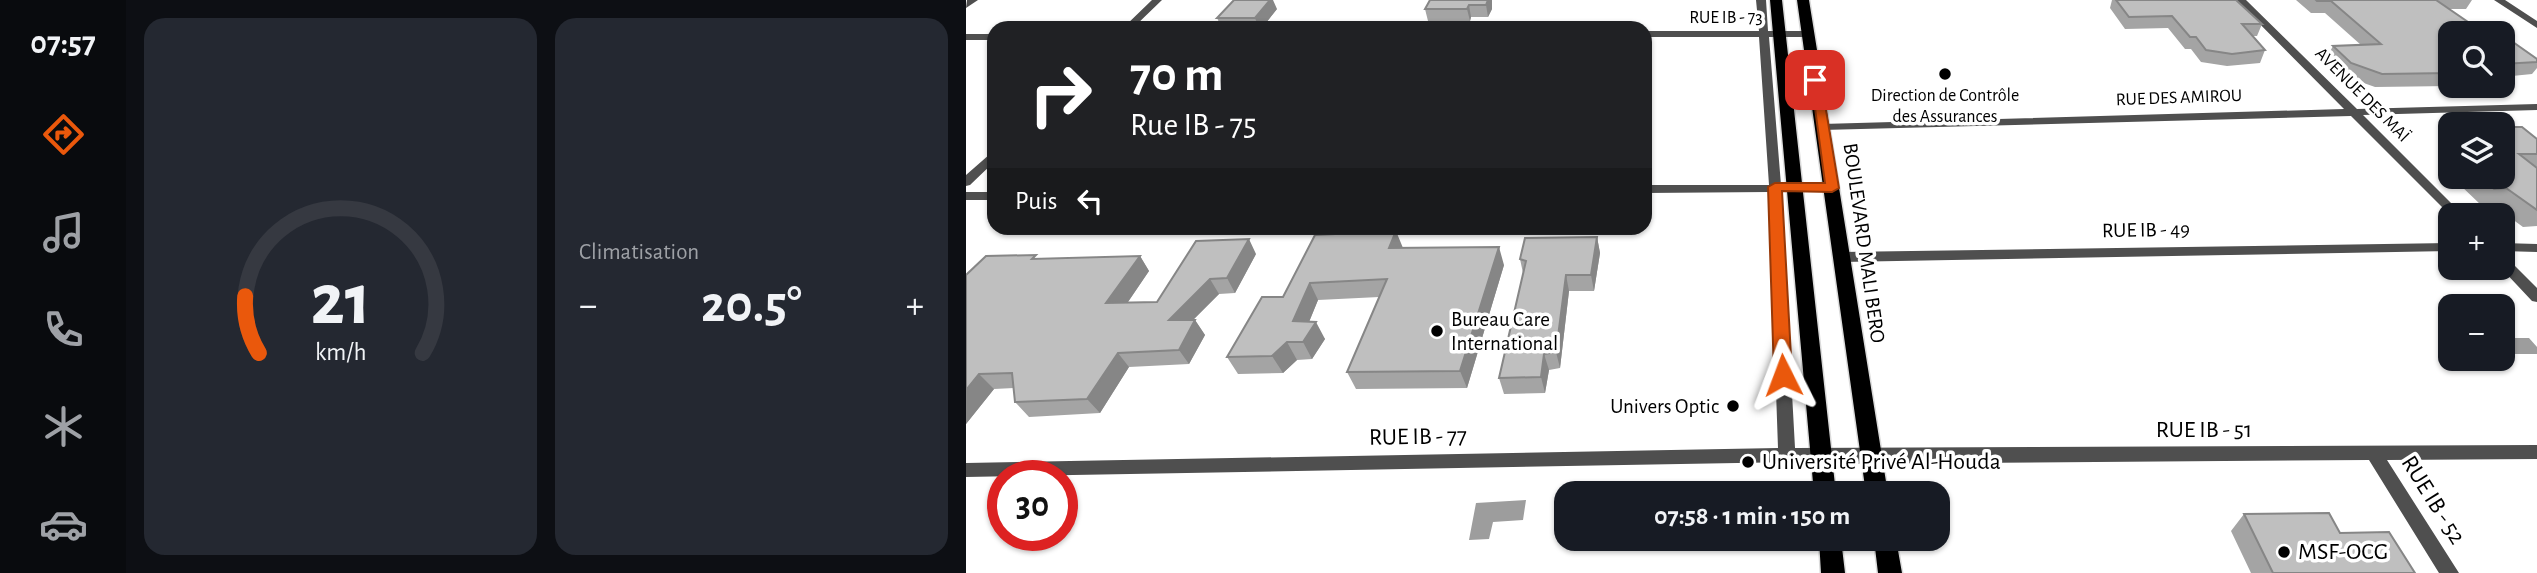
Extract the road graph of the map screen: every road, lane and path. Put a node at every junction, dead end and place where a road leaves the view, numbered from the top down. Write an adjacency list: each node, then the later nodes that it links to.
1 (973, 0): 8 (street)
2 (1157, 0): 9 (street)
3 (1761, 0): 12 (street)
4 (1776, 0): 12 (main road)
5 (1803, 0): 13 (main road, BOULEVARD MALI BERO)
6 (2241, 0): 17 (street, AVENUE DES MAÏ)
7 (2499, 0): 10 (street)
8 (966, 5)
9 (1135, 21)
10 (2537, 25)
11 (1652, 34): 12 (street, RUE IB - 73)
12 (1772, 34): 13 (street, RUE IB - 73); 21 (street); 22 (main road)
13 (1808, 34): 18 (main road, BOULEVARD MALI BERO)
14 (966, 37): 15 (street)
15 (987, 37)
16 (2537, 107): 17 (street, RUE DES AMIROU)
17 (2349, 111): 18 (street, RUE DES AMIROU); 27 (street, AVENUE DES MAÏ)
18 (1822, 127): 23 (main road, BOULEVARD MALI BERO)
19 (987, 162): 20 (street)
20 (966, 182)
21 (1775, 187): 22 (street); 24 (street); 36 (street)
22 (1796, 187): 23 (street); 37 (main road)
23 (1832, 188): 31 (main road, BOULEVARD MALI BERO)
24 (1652, 189)
25 (966, 196): 26 (street)
26 (987, 196)
27 (2445, 203)
28 (2438, 247): 31 (street, RUE IB - 49)
29 (2515, 247): 30 (street)
30 (2537, 248)
31 (1842, 257): 38 (main road, BOULEVARD MALI BERO)
32 (2515, 274): 33 (street)
33 (2537, 297)
34 (2537, 452): 35 (street, RUE IB - 51)
35 (2374, 454): 38 (street, RUE IB - 51); 46 (street, RUE IB - 52)
36 (1787, 455): 37 (street, RUE IB - 77); 39 (street, RUE IB - 77)
37 (1821, 457): 38 (street, RUE IB - 77); 40 (main road)
38 (1871, 457): 41 (main road, BOULEVARD MALI BERO)
39 (966, 470)
40 (1824, 481)
41 (1875, 481)
42 (1831, 551): 44 (main road)
43 (1887, 551): 45 (main road)
44 (1833, 573)
45 (1890, 573)
46 (2450, 573)

